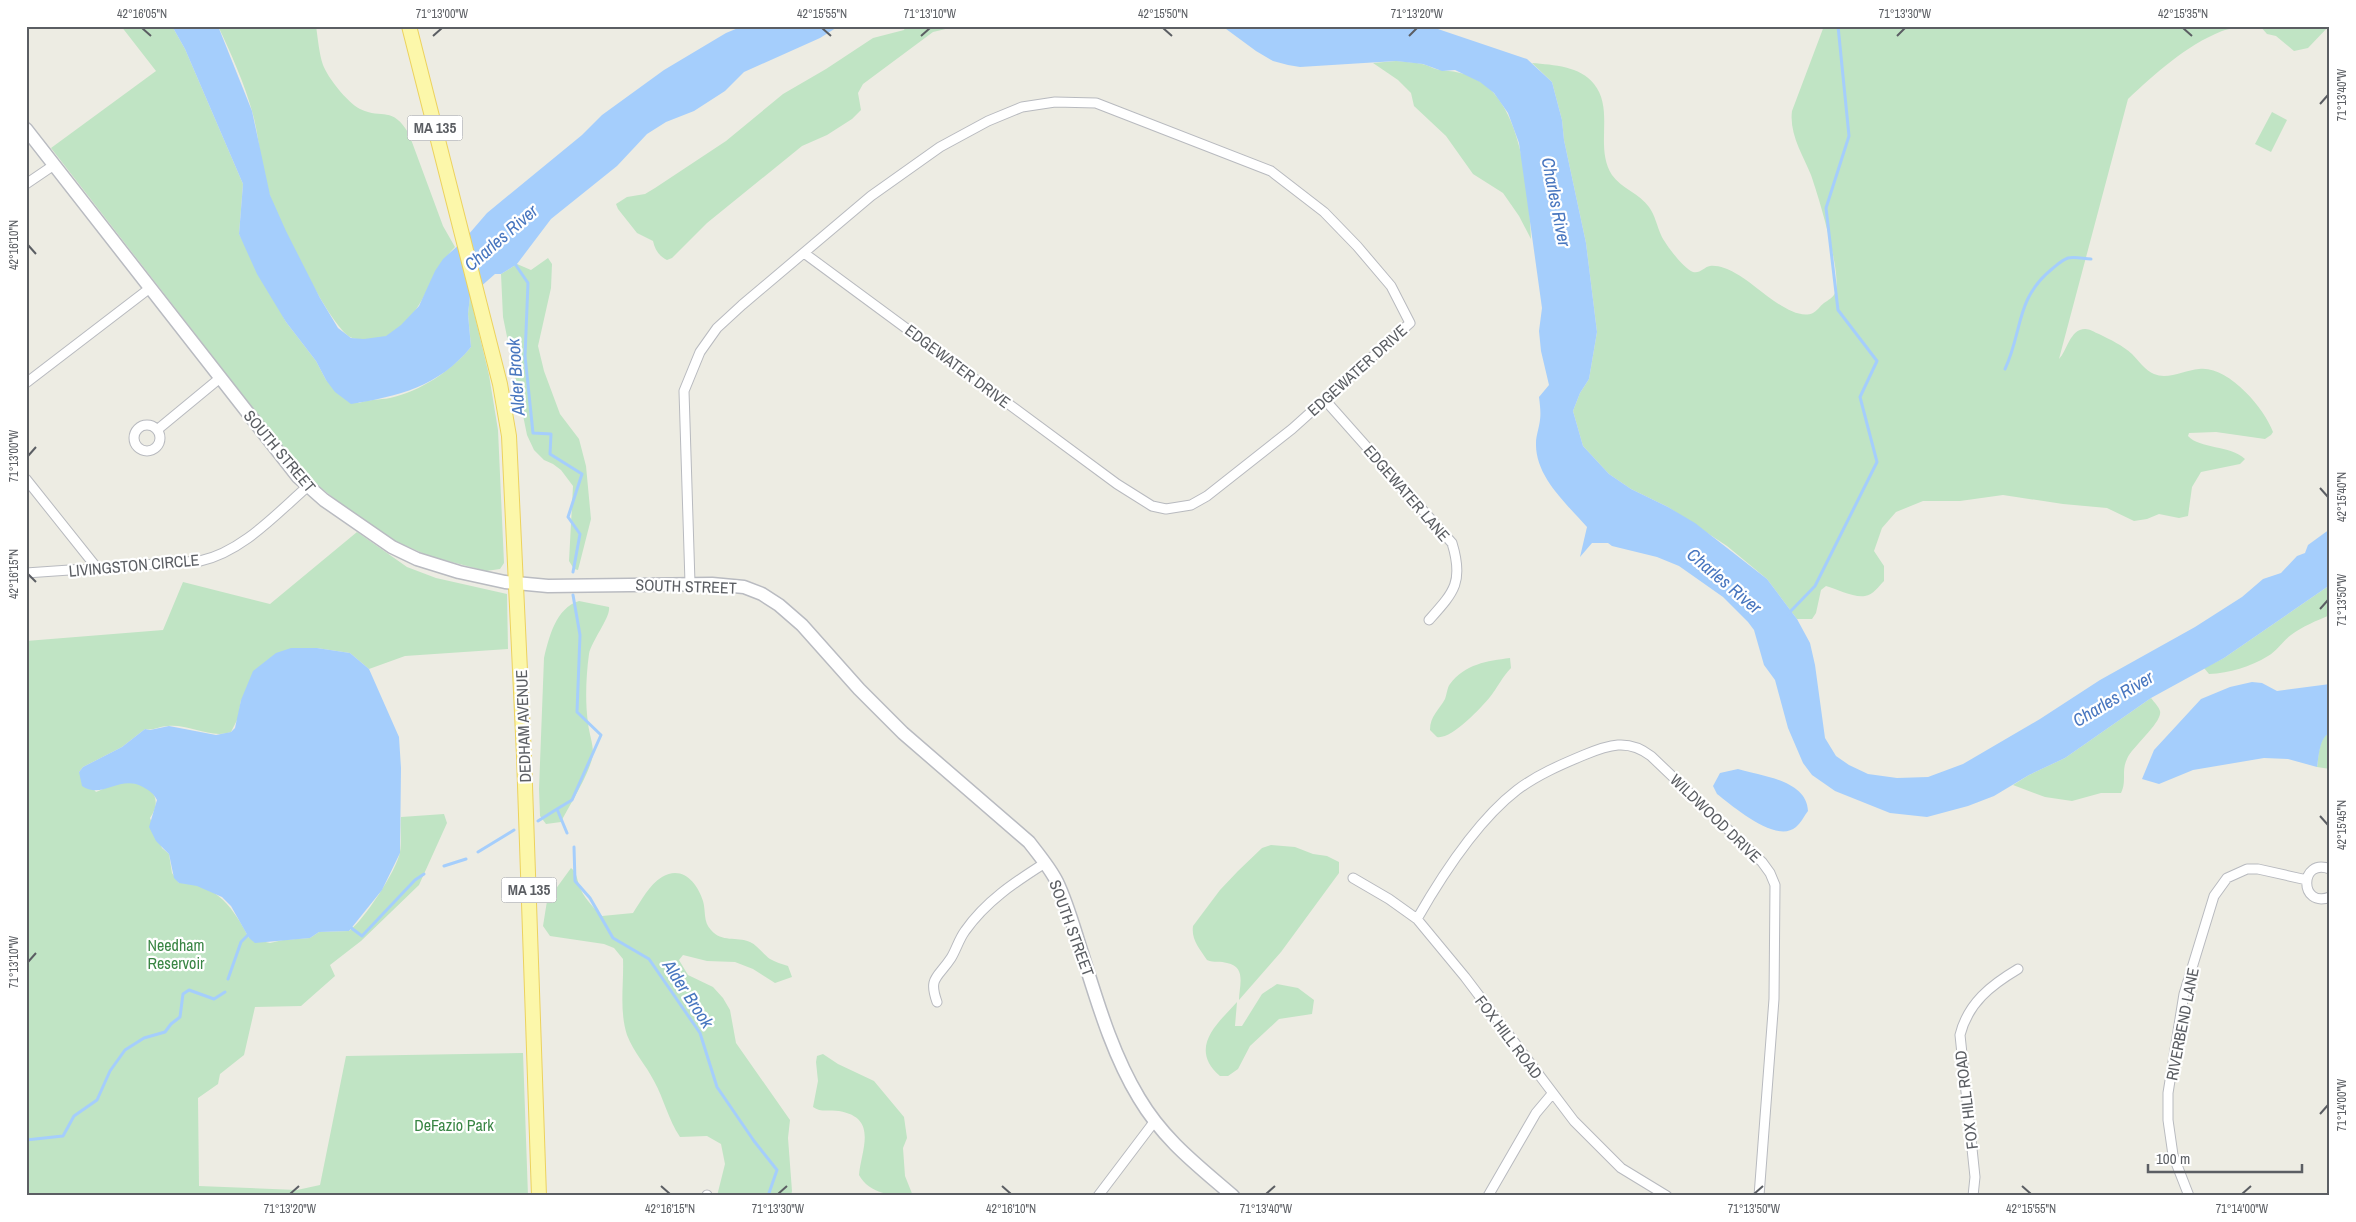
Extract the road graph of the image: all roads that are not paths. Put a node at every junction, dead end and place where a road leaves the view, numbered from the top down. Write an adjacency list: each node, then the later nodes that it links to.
1 (409, 26): 16 (main road, DEDHAM AVENUE / MA 135)
2 (26, 129): 3 (street, SOUTH STREET)
3 (54, 165): 4 (street); 6 (street, SOUTH STREET)
4 (26, 184)
5 (804, 254): 9 (street, EDGEWATER DRIVE); 9 (street, EDGEWATER DRIVE); 15 (street, EDGEWATER DRIVE)
6 (150, 288): 7 (street, SOUTH STREET); 8 (street)
7 (220, 378): 10 (street); 12 (street, SOUTH STREET)
8 (26, 384)
9 (1325, 400): 17 (street, EDGEWATER LANE)
10 (157, 430)
11 (26, 479): 13 (street)
12 (308, 487): 13 (street, LIVINGSTON CIRCLE); 16 (street, SOUTH STREET)
13 (97, 568): 14 (street, LIVINGSTON CIRCLE)
14 (26, 573)
15 (690, 583): 16 (street, SOUTH STREET); 18 (street, SOUTH STREET)
16 (516, 584): 28 (main road, DEDHAM AVENUE / MA 135)
17 (1429, 620)
18 (1045, 863): 25 (street); 27 (street, SOUTH STREET)
19 (2330, 869): 21 (street)
20 (1353, 878): 23 (street, FOX HILL ROAD)
21 (2307, 880): 22 (street); 35 (street, RIVERBEND LANE)
22 (2330, 897)
23 (1417, 919): 26 (street, FOX HILL ROAD); 33 (street, WILDWOOD DRIVE)
24 (2018, 969): 34 (street, FOX HILL ROAD)
25 (937, 1002)
26 (1552, 1094): 31 (street); 32 (street, FOX HILL ROAD)
27 (1154, 1122): 29 (street); 30 (street, SOUTH STREET)
28 (539, 1196)
29 (1098, 1196)
30 (1233, 1196)
31 (1488, 1196)
32 (1667, 1196)
33 (1759, 1196)
34 (1973, 1196)
35 (2189, 1196)

